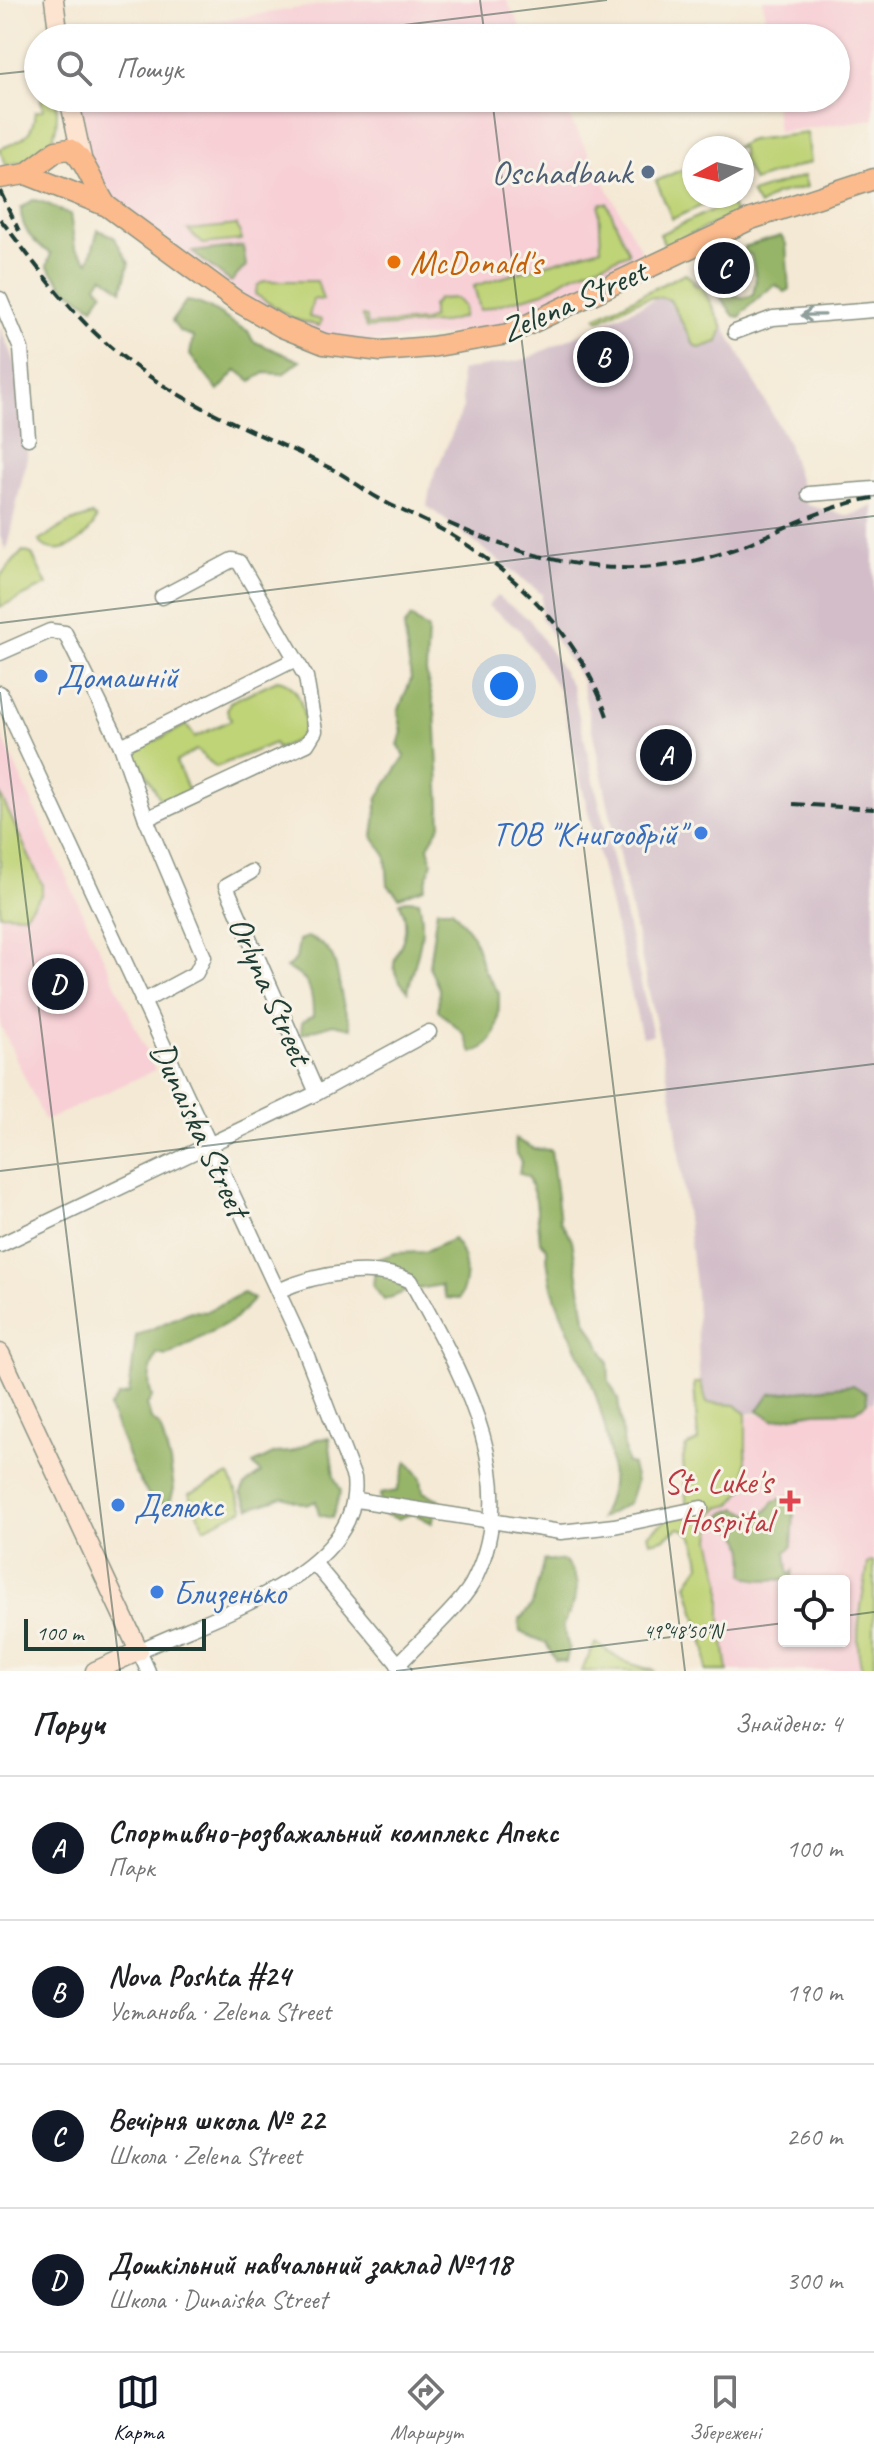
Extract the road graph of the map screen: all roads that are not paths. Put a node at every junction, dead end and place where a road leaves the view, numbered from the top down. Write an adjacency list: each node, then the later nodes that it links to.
1 (54, 0): 2 (street)
2 (57, 24)
3 (69, 112): 5 (street)
4 (72, 112): 6 (street)
5 (55, 152): 6 (main road); 7 (main road, Zelena Street); 10 (main road)
6 (84, 165): 10 (main road); 11 (main road, Zelena Street)
7 (26, 174): 8 (main road, Zelena Street); 10 (main road, Zelena Street)
8 (0, 178)
9 (874, 179): 11 (main road, Zelena Street)
10 (59, 186): 11 (main road, Zelena Street)
11 (107, 206)
12 (0, 299): 15 (street)
13 (874, 310): 14 (street, one-way to 14)
14 (735, 332)
15 (28, 438)
16 (874, 489): 17 (street)
17 (809, 494)
18 (162, 597): 20 (street)
19 (0, 653): 22 (street)
20 (294, 660): 22 (street); 23 (street)
21 (0, 693): 25 (street, Dunaiska Street)
22 (121, 746): 23 (street)
23 (146, 819): 25 (street)
24 (251, 872): 27 (street, Orlyna Street)
25 (142, 1002): 28 (street, Dunaiska Street)
26 (429, 1032): 27 (street)
27 (317, 1093): 28 (street)
28 (209, 1146): 29 (street); 30 (street, Dunaiska Street)
29 (0, 1245)
30 (278, 1291): 32 (street, Dunaiska Street); 34 (street)
31 (0, 1353): 36 (street)
32 (357, 1500): 34 (street); 35 (street)
33 (701, 1508): 34 (street)
34 (490, 1522): 37 (street)
35 (315, 1564): 36 (street); 37 (street)
36 (139, 1651): 38 (street); 39 (street)
37 (401, 1668)
38 (95, 1671)
39 (148, 1671)

